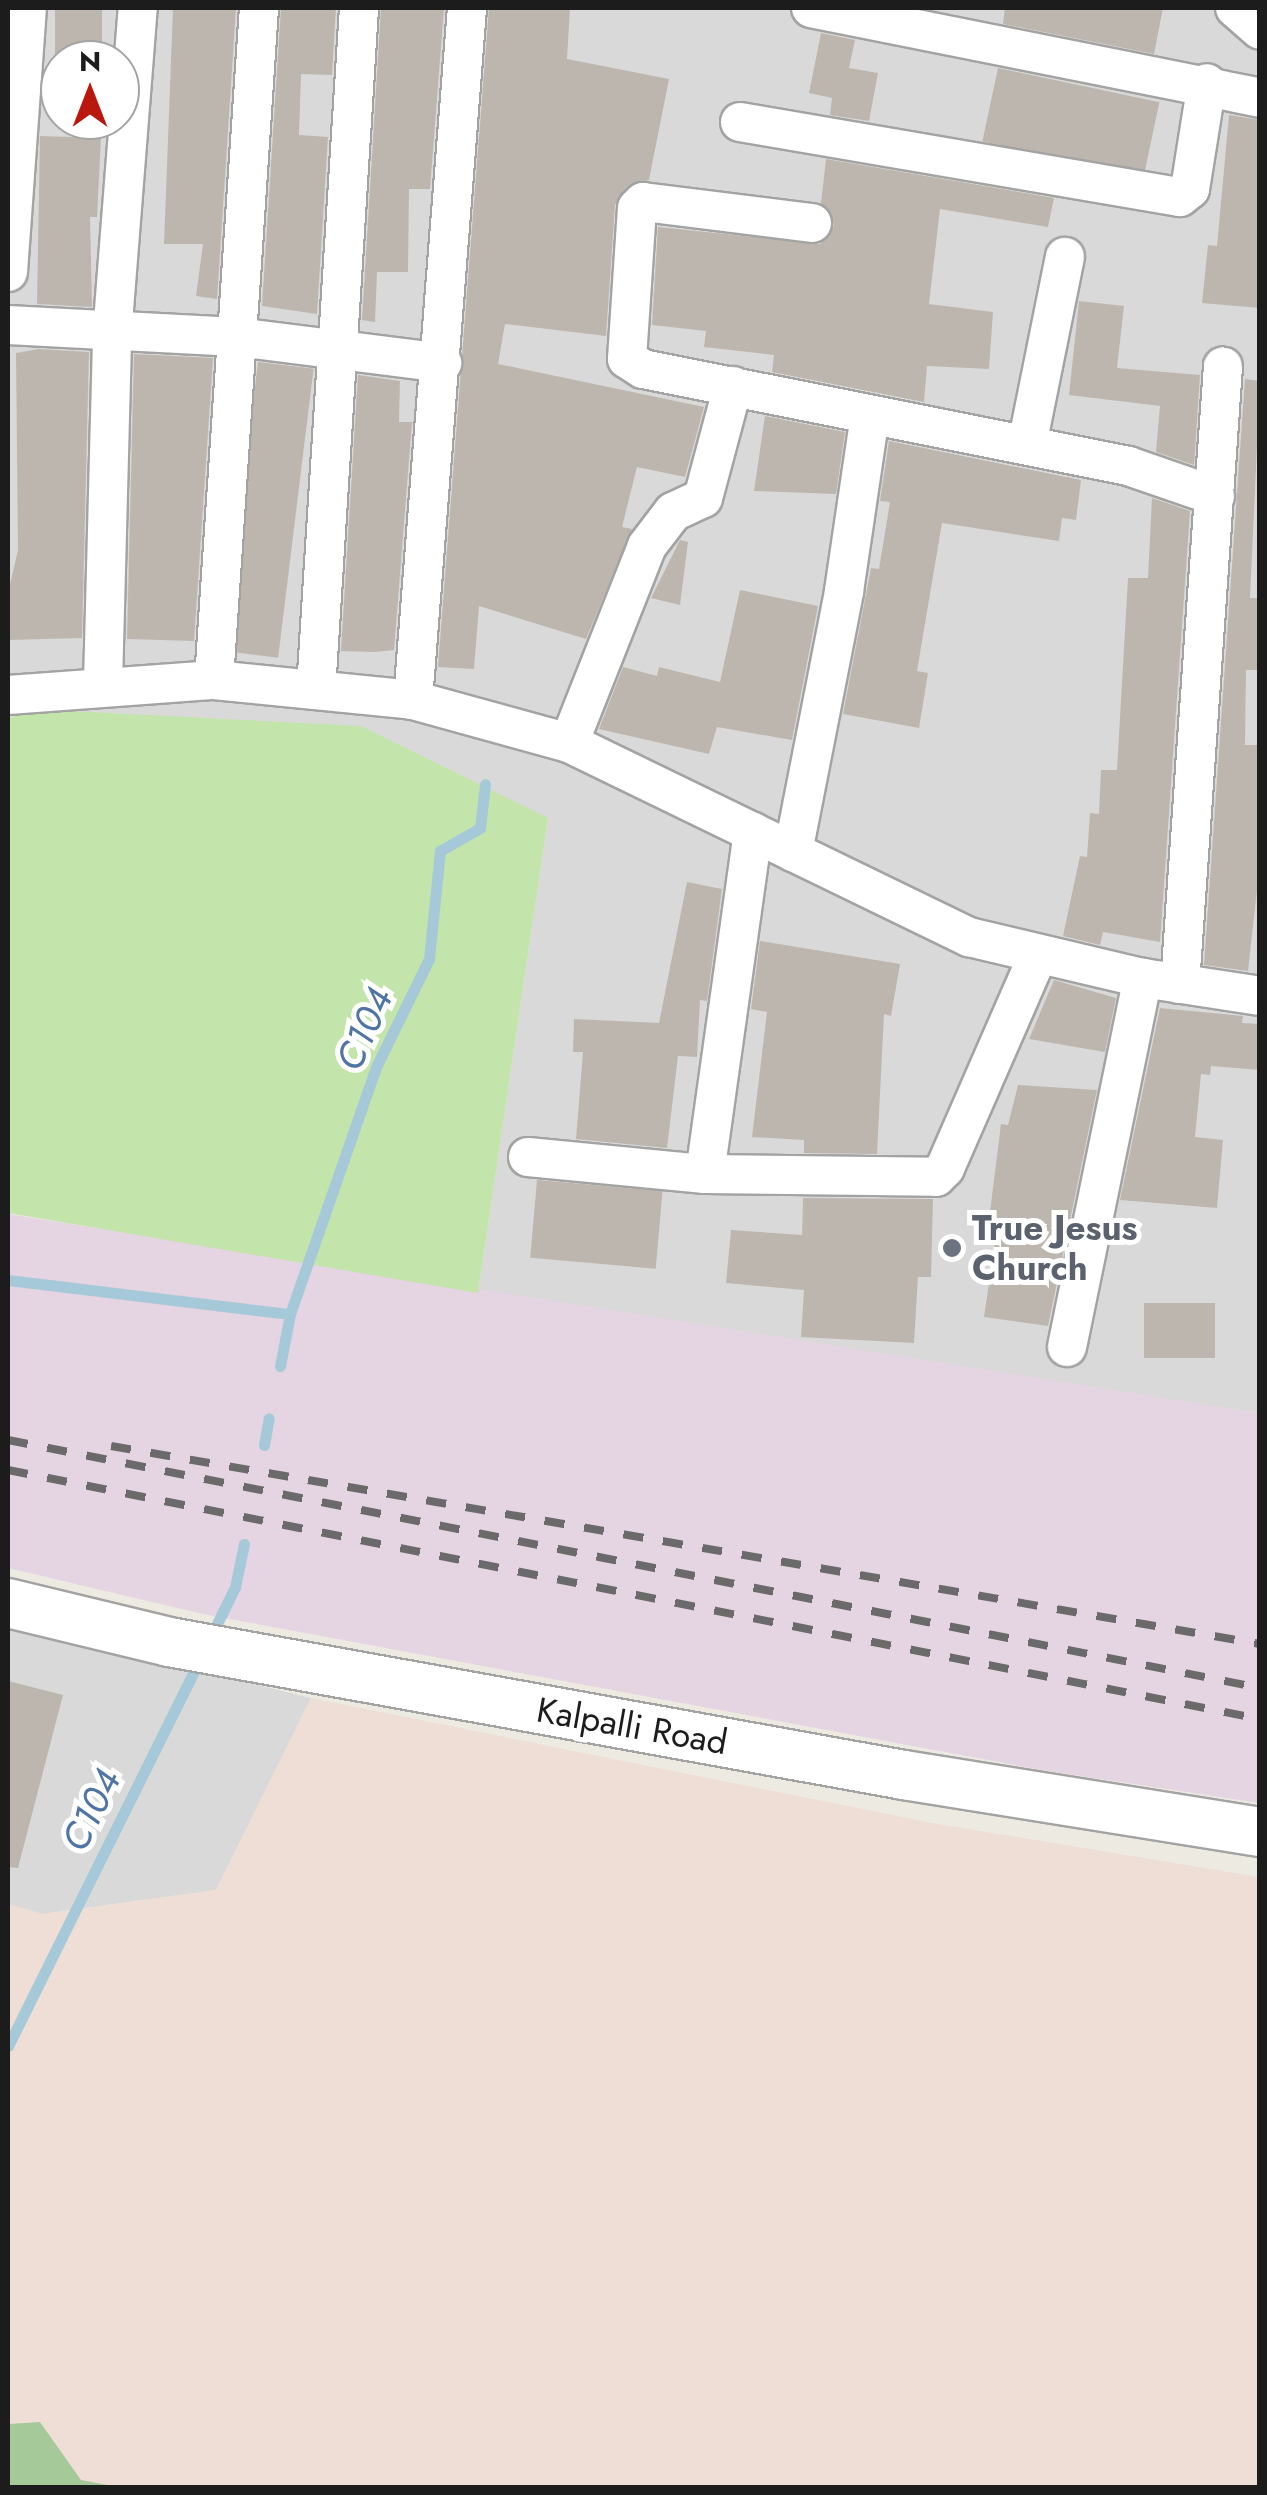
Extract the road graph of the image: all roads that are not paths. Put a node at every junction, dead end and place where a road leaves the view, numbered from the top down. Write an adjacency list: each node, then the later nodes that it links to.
1 (27, 8): 14 (street)
2 (138, 8): 16 (street)
3 (259, 8): 17 (street)
4 (359, 8): 18 (street)
5 (468, 8): 19 (street)
6 (811, 8): 9 (street)
7 (1236, 8): 8 (street)
8 (1260, 30)
9 (1206, 83): 10 (street); 11 (street)
10 (1260, 98)
11 (740, 122)
12 (812, 223): 21 (street)
13 (1064, 257): 23 (street)
14 (8, 272)
15 (8, 325): 16 (street)
16 (112, 335): 17 (street); 26 (street)
17 (237, 337): 18 (street); 25 (street)
18 (338, 348): 19 (street); 27 (street)
19 (442, 364): 29 (street)
20 (1223, 366): 24 (street)
21 (732, 386): 22 (street); 30 (street)
22 (870, 415): 23 (street); 32 (street)
23 (1027, 445): 24 (street)
24 (1215, 496): 35 (street)
25 (214, 680): 26 (street); 27 (street)
26 (102, 684): 28 (street)
27 (316, 690): 29 (street)
28 (8, 695)
29 (414, 700): 30 (street)
30 (569, 743): 31 (street)
31 (753, 832): 32 (street); 38 (street)
32 (793, 852): 33 (street)
33 (1038, 956): 34 (street); 38 (street)
34 (1143, 978): 35 (street); 39 (street)
35 (1180, 984): 36 (street)
36 (1260, 996)
37 (528, 1157): 38 (street)
38 (705, 1174)
39 (1067, 1347)
40 (8, 1603): 41 (street, Kalpalli Road)
41 (1260, 1832)

